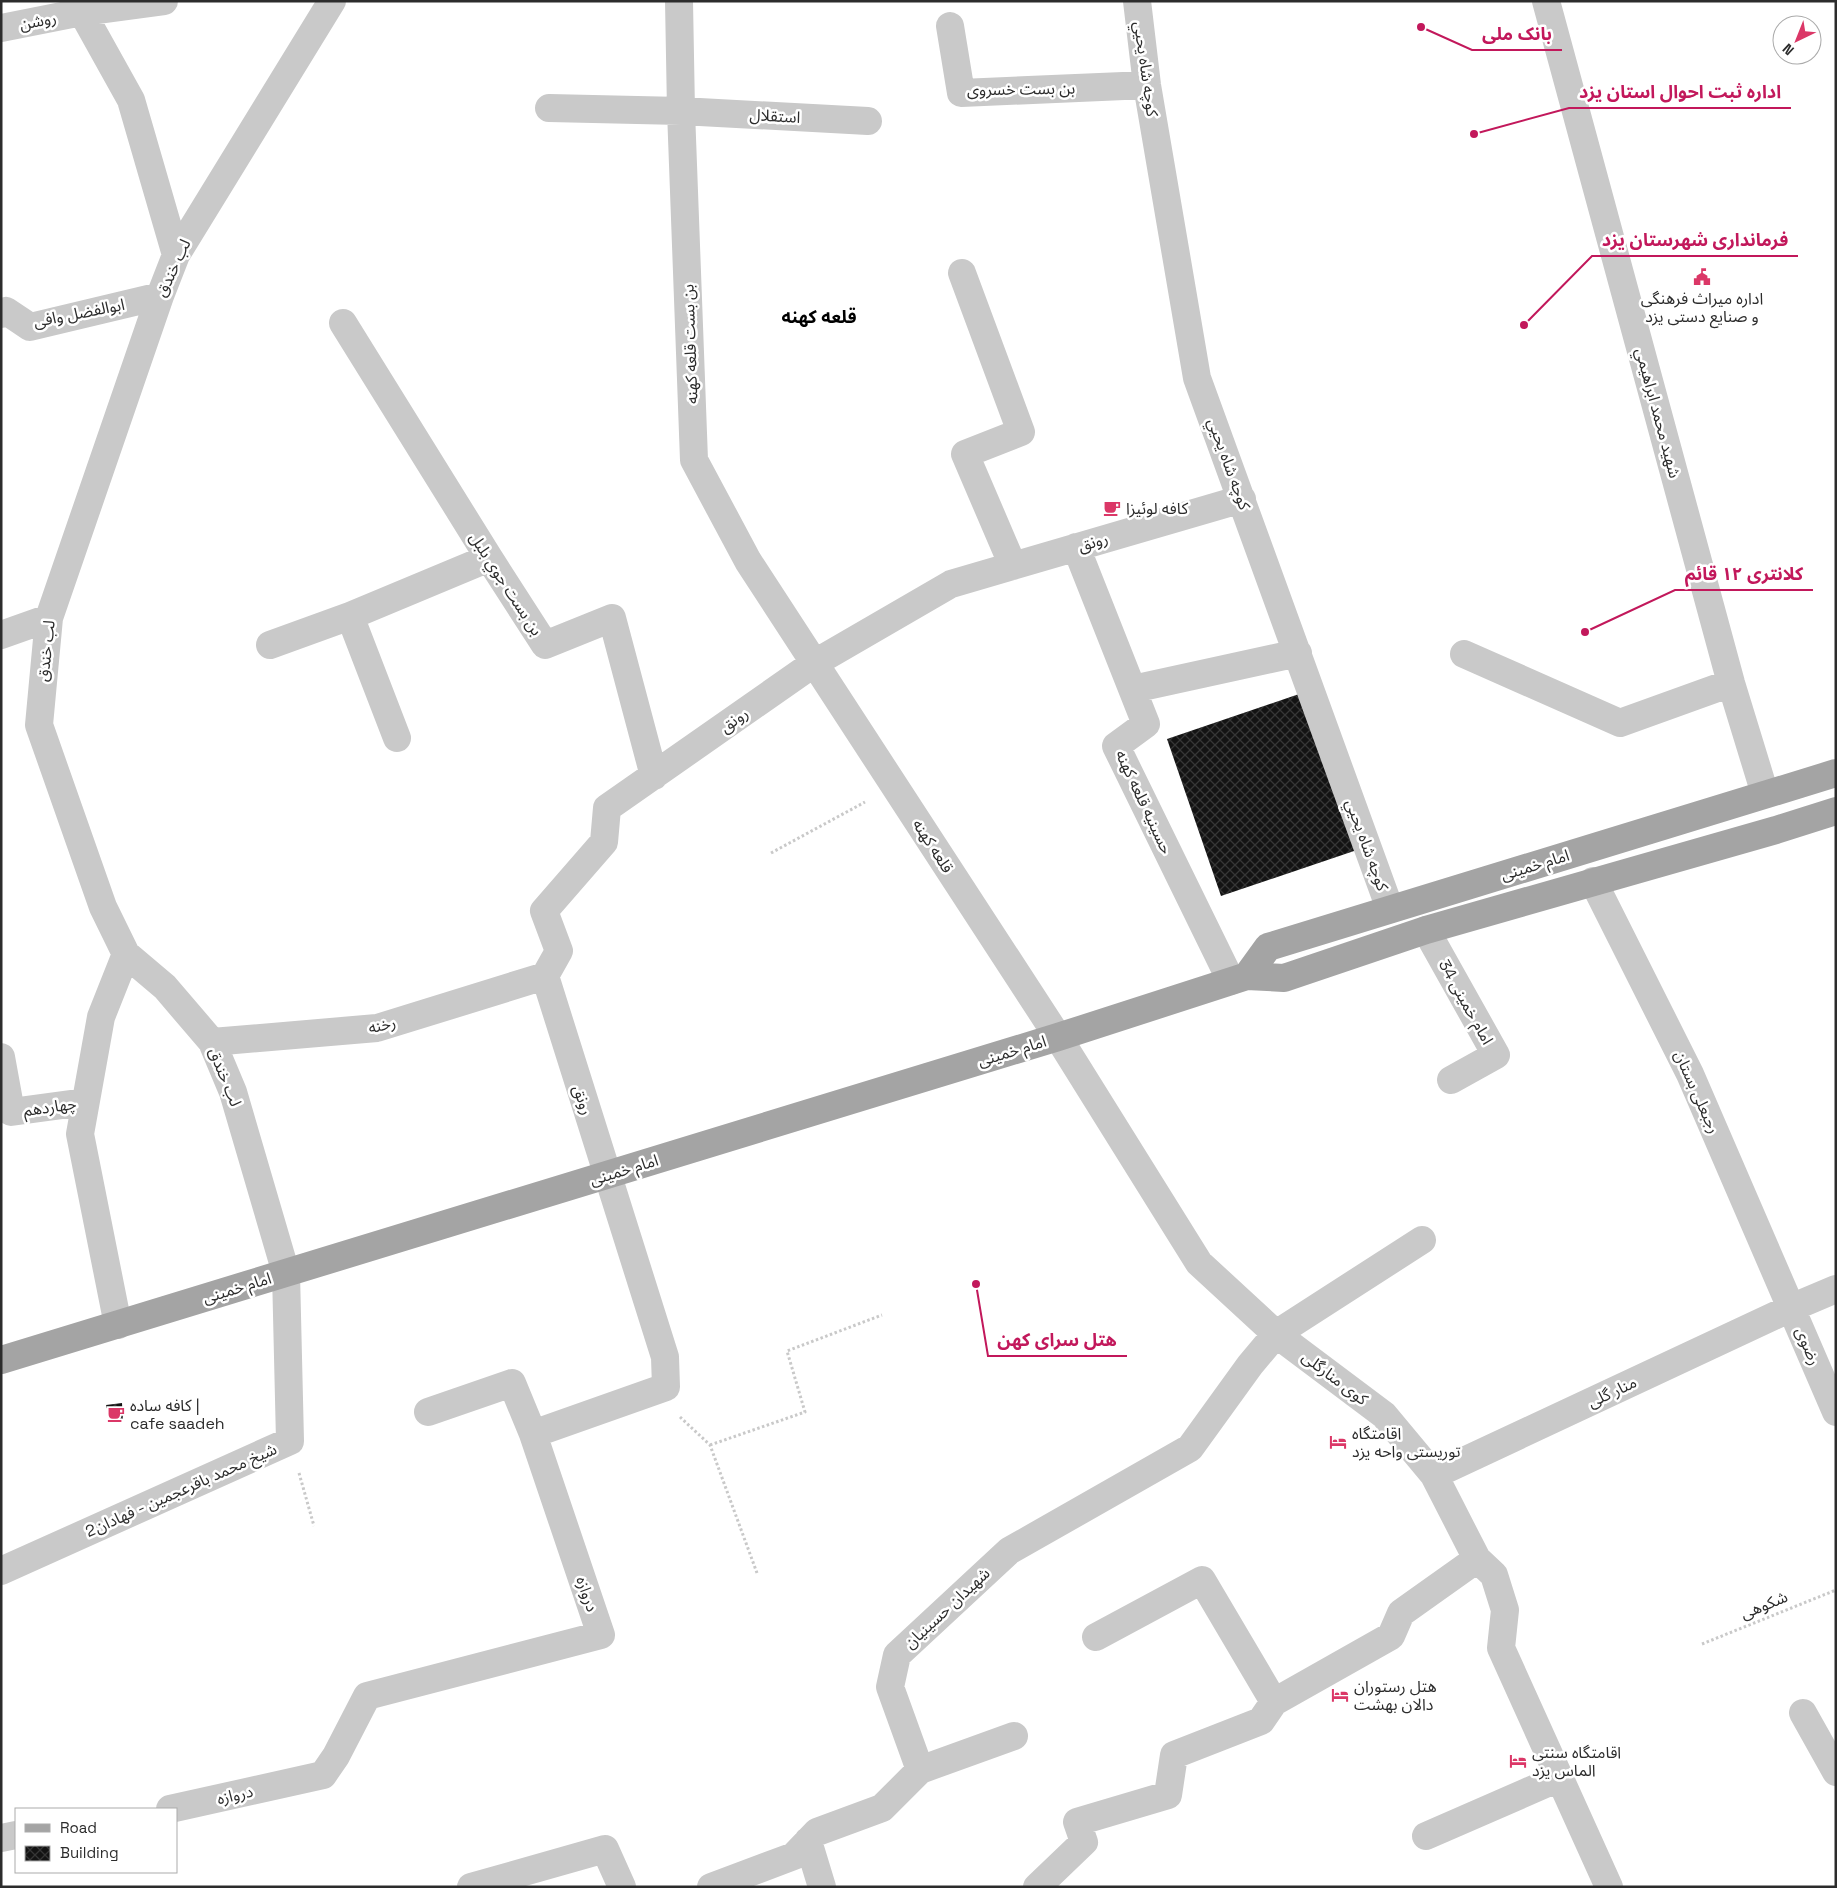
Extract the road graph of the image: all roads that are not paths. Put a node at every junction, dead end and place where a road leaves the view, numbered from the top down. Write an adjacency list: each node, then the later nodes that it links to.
1 (164, 1): 6 (street, روشن)
2 (332, 1): 13 (street, لب خندق)
3 (679, 1): 11 (street, بن بست قلعه کهنه)
4 (1137, 1): 9 (street, کوچه شاه يحيي)
5 (1546, 1): 29 (street, شهيد محمد ابراهيمي)
6 (82, 12): 8 (street, روشن); 13 (street)
7 (950, 26): 9 (street, بن بست خسروی)
8 (1, 28)
9 (1147, 85): 18 (street, کوچه شاه يحيي)
10 (548, 108): 11 (street, استقلال)
11 (681, 111): 12 (street, استقلال); 28 (street, بن بست قلعه کهنه)
12 (868, 121)
13 (176, 255): 15 (street, لب خندق)
14 (962, 274): 21 (street)
15 (160, 296): 16 (street, ابوالفضل وافی); 23 (street, لب خندق)
16 (3, 308)
17 (343, 323): 20 (street, بن بست جوي بلبل)
18 (1242, 499): 19 (street, رونق); 26 (street, کوچه شاه يحيي)
19 (1076, 547): 21 (street, رونق); 30 (street, حسينيه قلعه کهنه)
20 (489, 558): 22 (street); 33 (street, بن بست جوي بلبل)
21 (1013, 566): 28 (street, رونق)
22 (350, 616): 25 (street); 31 (street)
23 (49, 618): 24 (street); 40 (street, لب خندق)
24 (1, 634)
25 (270, 645)
26 (1298, 653): 30 (street); 38 (street, کوچه شاه يحيي)
27 (1464, 654): 29 (street)
28 (811, 660): 33 (street, رونق); 43 (street, قلعه کهنه)
29 (1732, 683): 34 (street, شهيد محمد ابراهيمي)
30 (1133, 689): 42 (street, حسينيه قلعه کهنه)
31 (398, 738)
32 (1836, 773): 34 (main road, امام خمینی)
33 (654, 776): 41 (street, رونق)
34 (1765, 794): 36 (main road); 38 (main road, امام خمینی)
35 (1836, 810): 36 (main road, امام خمینی)
36 (1776, 830): 37 (main road, امام خمینی)
37 (1593, 881): 39 (main road, امام خمینی); 52 (street, رجبعلی بستان)
38 (1390, 909): 42 (main road, امام خمینی)
39 (1426, 930): 42 (main road, امام خمینی); 46 (street, امام خمینی 34)
40 (126, 954): 44 (street, لب خندق); 47 (street)
41 (545, 976): 44 (street, رخنه); 48 (street, رونق)
42 (1239, 978): 43 (main road, امام خمینی)
43 (1058, 1037): 48 (main road, امام خمینی); 54 (street, کوی منارگلی)
44 (212, 1042): 50 (street, لب خندق)
45 (1, 1057): 47 (street, چهاردهم)
46 (1451, 1080)
47 (85, 1102): 53 (street)
48 (606, 1176): 50 (main road, امام خمینی); 58 (street)
49 (1422, 1240): 54 (street, شهیدان حسینیان)
50 (286, 1273): 53 (main road, امام خمینی); 61 (street, شیخ محمد باقرعجمین - فهادان2)
51 (1836, 1289): 52 (street, منار گلی)
52 (1791, 1308): 57 (street, رضوی); 59 (street, منار گلی)
53 (118, 1325): 55 (main road, امام خمینی)
54 (1276, 1334): 59 (street, کوی منارگلی); 66 (street, شهیدان حسینیان)
55 (1, 1360)
56 (428, 1412): 58 (street)
57 (1836, 1412)
58 (533, 1434): 69 (street, دروازه)
59 (1434, 1475): 60 (street, کوی منارگلی)
60 (1477, 1559): 63 (street); 68 (street, کوی منارگلی)
61 (1, 1571)
62 (1096, 1637): 63 (street)
63 (1274, 1702): 78 (street)
64 (1803, 1713): 67 (street)
65 (1014, 1736): 66 (street)
66 (920, 1770): 73 (street)
67 (1836, 1772)
68 (1559, 1778): 71 (street); 79 (street, کوی منارگلی)
69 (174, 1808)
70 (15, 1836): 72 (street)
71 (1426, 1836)
72 (1, 1838)
73 (808, 1841): 76 (street); 77 (street)
74 (471, 1887): 75 (street)
75 (622, 1887)
76 (711, 1887)
77 (822, 1887)
78 (1037, 1887)
79 (1609, 1887)

